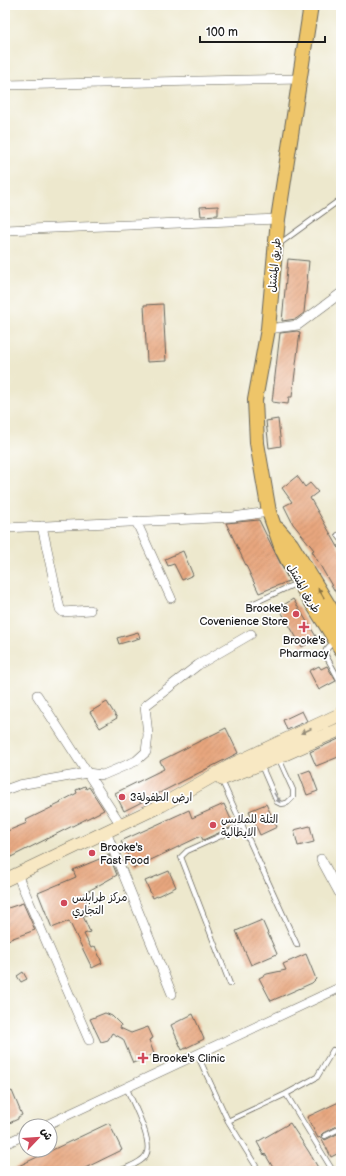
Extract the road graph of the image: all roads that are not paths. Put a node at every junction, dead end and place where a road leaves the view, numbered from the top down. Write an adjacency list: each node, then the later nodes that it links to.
1 (311, 5): 2 (main road, طريق المشتل)
2 (301, 79): 3 (street); 5 (main road, طريق المشتل)
3 (5, 85)
4 (341, 199): 7 (lane)
5 (278, 219): 6 (street); 7 (main road, طريق المشتل)
6 (5, 230)
7 (275, 247): 9 (main road, طريق المشتل)
8 (341, 294): 9 (street)
9 (268, 329): 10 (main road, طريق المشتل)
10 (271, 518): 11 (street); 14 (main road, طريق المشتل); 18 (main road, طريق المشتل, one-way to 10)
11 (136, 521): 12 (street); 15 (street)
12 (42, 526): 13 (street); 17 (street)
13 (5, 528)
14 (299, 582): 16 (lane); 20 (main road, طريق المشتل)
15 (171, 598)
16 (250, 605)
17 (90, 610)
18 (341, 626)
19 (251, 634): 27 (street)
20 (338, 644): 21 (lane)
21 (341, 683)
22 (36, 695): 27 (street)
23 (341, 714): 30 (main road, one-way to 30)
24 (341, 729): 25 (main road)
25 (278, 757): 26 (main road); 26 (lane, one-way to 25)
26 (260, 763): 28 (main road)
27 (87, 773): 29 (street); 31 (street)
28 (221, 779): 30 (main road); 32 (lane)
29 (5, 790)
30 (188, 791): 31 (main road)
31 (121, 825): 33 (main road)
32 (243, 826): 37 (lane); 38 (lane)
33 (106, 832): 35 (main road); 40 (street)
34 (321, 859): 36 (street)
35 (11, 877): 41 (street)
36 (341, 896)
37 (297, 945)
38 (230, 984)
39 (341, 988): 43 (street)
40 (172, 994)
41 (89, 1040)
42 (333, 1050): 45 (lane)
43 (197, 1054): 44 (street); 47 (lane)
44 (126, 1087): 46 (street); 52 (lane)
45 (286, 1094): 47 (lane); 54 (lane)
46 (58, 1119)
47 (228, 1122): 53 (lane)
48 (341, 1128): 49 (lane)
49 (325, 1136)
50 (18, 1138): 51 (street)
51 (5, 1144)
52 (120, 1171)
53 (259, 1171)
54 (333, 1171)

